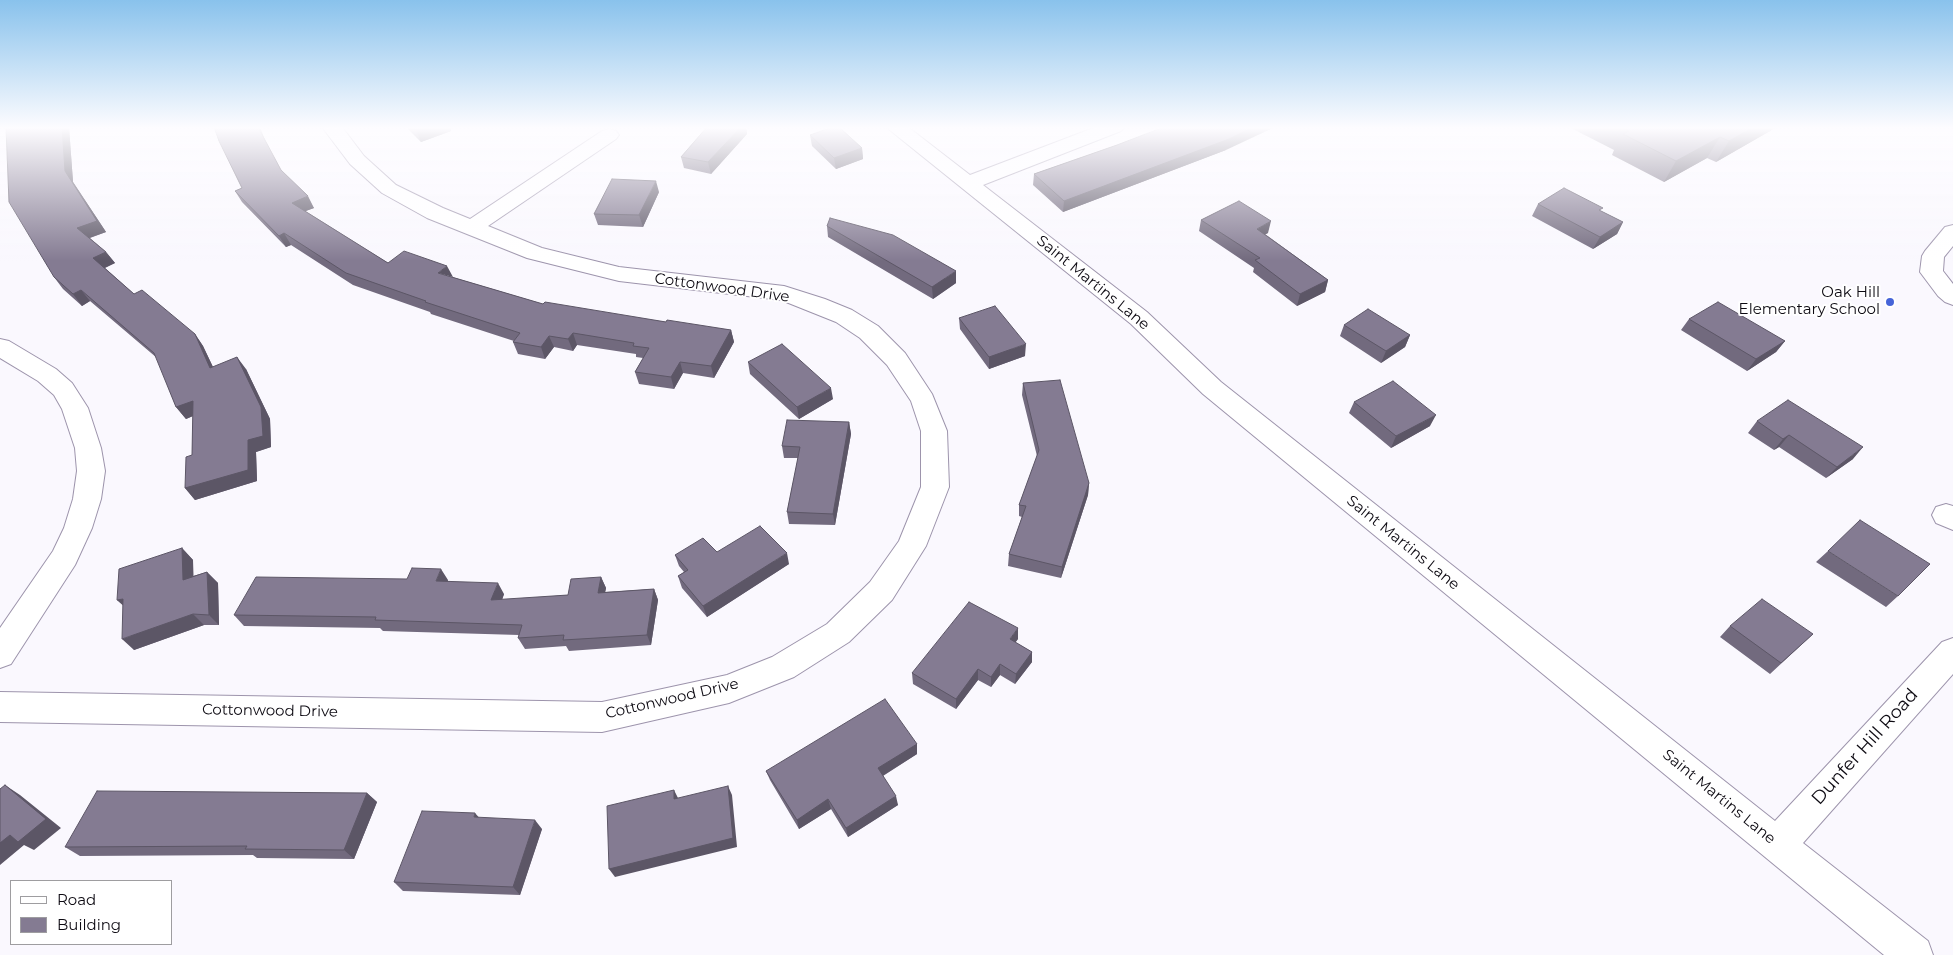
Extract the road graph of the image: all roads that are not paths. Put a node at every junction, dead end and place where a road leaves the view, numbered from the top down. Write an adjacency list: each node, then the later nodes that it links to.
1 (370, 172): 6 (street, Cottonwood Drive)
2 (554, 172): 6 (street)
3 (954, 172): 5 (street, Saint Martins Lane)
4 (999, 172): 5 (street)
5 (969, 183): 13 (street, Saint Martins Lane)
6 (470, 228): 12 (street, Cottonwood Drive)
7 (1953, 232): 8 (street)
8 (1953, 297)
9 (0, 347): 11 (street)
10 (1953, 652): 13 (street, Dunfer Hill Road)
11 (0, 654)
12 (0, 707)
13 (1778, 844): 14 (street, Saint Martins Lane)
14 (1914, 955)

